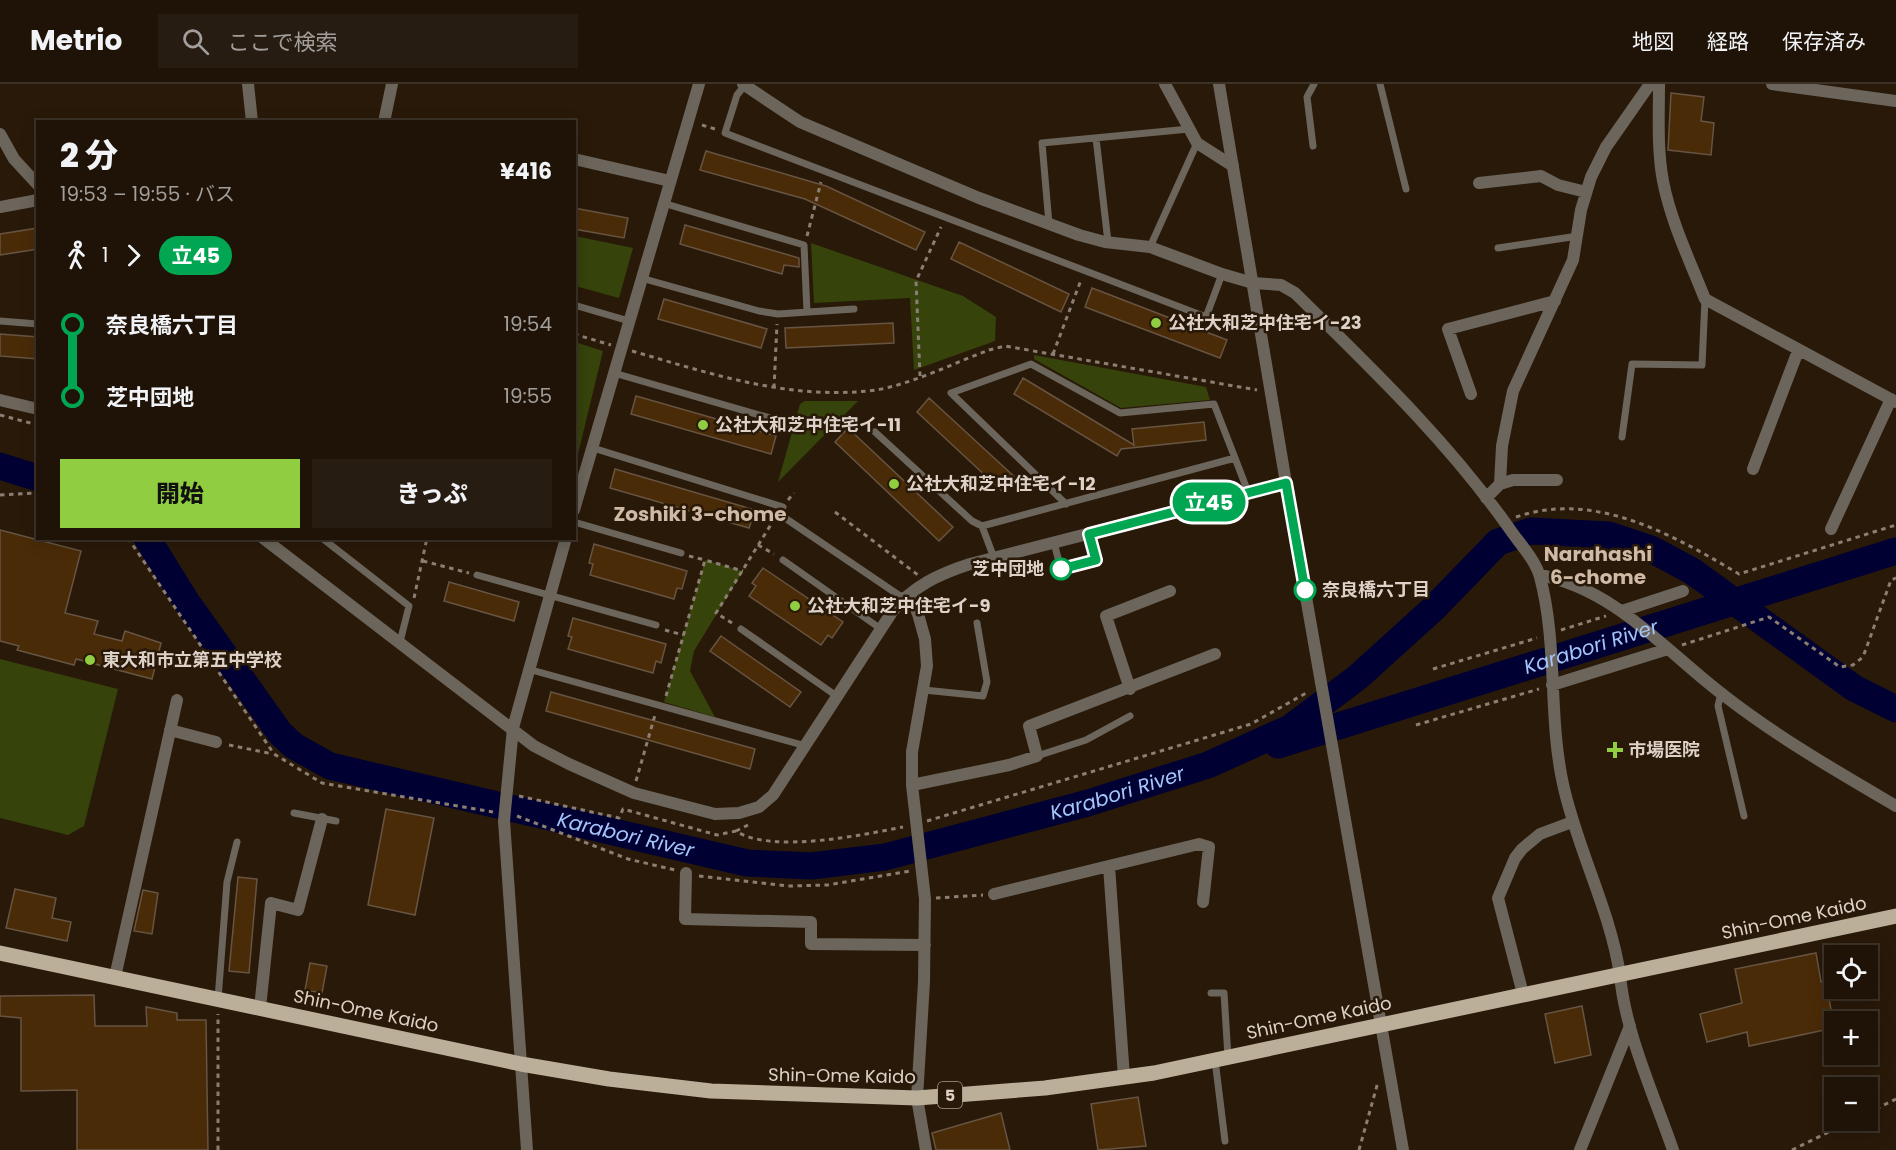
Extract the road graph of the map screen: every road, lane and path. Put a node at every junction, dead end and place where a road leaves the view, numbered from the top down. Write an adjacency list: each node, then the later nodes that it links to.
1 (248, 84): 13 (street)
2 (392, 84): 14 (street)
3 (699, 84): 25 (street)
4 (744, 84): 17 (lane); 34 (street)
5 (1165, 84): 16 (street)
6 (1219, 84): 23 (street)
7 (1314, 84): 21 (lane)
8 (1380, 84): 28 (lane)
9 (1650, 84): 29 (street)
10 (1659, 84): 44 (street)
11 (1772, 84): 12 (street)
12 (1896, 102)
13 (252, 120)
14 (384, 120)
15 (702, 124): 17 (path)
16 (1189, 129): 19 (lane); 20 (street)
17 (725, 133): 24 (lane)
18 (0, 134): 26 (street)
19 (1096, 138): 34 (lane); 36 (lane)
20 (1197, 143): 23 (street); 38 (lane)
21 (1313, 146)
22 (576, 159): 25 (street)
23 (1233, 166): 43 (street)
24 (824, 171): 33 (lane); 37 (path)
25 (670, 181): 31 (street)
26 (36, 183)
27 (1479, 183): 29 (street)
28 (1406, 189)
29 (1586, 192): 35 (street)
30 (36, 200): 32 (street)
31 (663, 203): 37 (lane); 42 (street)
32 (0, 207)
33 (946, 218): 40 (lane); 58 (path)
34 (1049, 224): 36 (street)
35 (1578, 236): 39 (lane); 45 (street)
36 (1108, 242): 38 (street)
37 (804, 245): 48 (lane)
38 (1150, 247): 41 (street)
39 (1498, 248)
40 (1085, 270): 41 (lane); 56 (path)
41 (1222, 274): 43 (street)
42 (641, 278): 49 (lane); 51 (street)
43 (1253, 283): 60 (street); 80 (street)
44 (1705, 299): 55 (street); 69 (lane)
45 (1555, 301): 61 (street); 73 (street)
46 (576, 306): 51 (lane)
47 (854, 309): 48 (lane)
48 (807, 312): 49 (lane)
49 (778, 314): 59 (path)
50 (0, 321): 52 (lane)
51 (629, 321): 54 (street)
52 (36, 324)
53 (576, 335): 54 (path)
54 (621, 348): 57 (street); 59 (path)
55 (1798, 351): 63 (street); 72 (street)
56 (1053, 354): 58 (path); 60 (path)
57 (614, 373): 67 (lane); 70 (street)
58 (920, 376): 59 (path)
59 (774, 388)
60 (1270, 393): 75 (street)
61 (1471, 394)
62 (0, 400): 64 (street)
63 (1893, 400): 90 (street)
64 (36, 409)
65 (0, 415): 66 (path)
66 (36, 424)
67 (794, 425)
68 (875, 432): 89 (lane)
69 (1622, 437)
70 (592, 448): 81 (street); 83 (lane)
71 (1235, 458): 76 (lane); 82 (lane); 82 (lane)
72 (1753, 469)
73 (1500, 480): 74 (street); 80 (street)
74 (1557, 480)
75 (1286, 483): 76 (street); 169 (street)
76 (1248, 492): 91 (street)
77 (36, 493): 79 (path)
78 (794, 493): 83 (path)
79 (0, 495)
80 (1486, 498): 86 (street)
81 (576, 503)
82 (1066, 504): 89 (lane)
83 (783, 507): 98 (path)
84 (835, 512): 108 (path)
85 (785, 518): 112 (lane)
86 (1504, 521): 88 (path); 106 (street)
87 (576, 523): 99 (lane)
88 (1896, 525)
89 (982, 526): 100 (lane)
90 (1831, 529)
91 (1089, 534): 97 (street); 97 (lane)
92 (129, 540): 140 (path)
93 (266, 540): 121 (street)
94 (325, 540): 113 (lane)
95 (427, 540): 103 (path)
96 (565, 540): 111 (street)
97 (1054, 543): 100 (street)
98 (758, 545): 102 (path); 104 (path)
99 (681, 553): 101 (path)
100 (994, 558): 108 (street)
101 (705, 560): 104 (path); 119 (path)
102 (783, 560): 118 (lane)
103 (423, 561): 105 (path); 113 (path)
104 (743, 570): 117 (path)
105 (477, 575): 111 (lane)
106 (1540, 575): 114 (street); 120 (street)
107 (1896, 578): 122 (path)
108 (927, 581): 112 (street)
109 (1170, 591): 127 (street)
110 (1683, 591): 114 (street)
111 (550, 595): 116 (lane); 124 (street)
112 (903, 598): 118 (street); 128 (street)
113 (409, 606): 121 (lane)
114 (1625, 613): 120 (path); 122 (street)
115 (977, 623): 128 (lane)
116 (656, 625): 119 (path)
117 (741, 629): 131 (lane)
118 (881, 629): 131 (street)
119 (683, 635): 133 (path)
120 (1550, 635): 125 (path); 126 (street)
121 (400, 642): 136 (street)
122 (1666, 647): 126 (street); 130 (street)
123 (1215, 654): 127 (street)
124 (528, 669): 133 (lane); 136 (street)
125 (1434, 669)
126 (1552, 684): 135 (path); 151 (street)
127 (1130, 689): 141 (street)
128 (924, 690): 143 (street)
129 (1308, 692): 152 (path)
130 (1721, 693): 144 (street); 148 (lane)
131 (838, 697): 139 (street)
132 (177, 700): 137 (street)
133 (660, 706): 139 (lane); 142 (path)
134 (1130, 716): 141 (lane)
135 (1416, 725)
136 (513, 728): 139 (street); 173 (street)
137 (170, 730): 138 (street); 164 (street)
138 (216, 742): 140 (path)
139 (807, 746)
140 (274, 754): 146 (path)
141 (1037, 756): 143 (street)
142 (635, 782)
143 (912, 785): 152 (street)
144 (1896, 806)
145 (294, 813): 149 (lane)
146 (497, 813)
147 (514, 815): 156 (path)
148 (1744, 816)
149 (322, 819): 150 (lane); 168 (street)
150 (336, 821)
151 (1572, 822): 163 (street); 166 (street)
152 (919, 824): 155 (street)
153 (237, 842): 167 (lane)
154 (1109, 866): 157 (street); 159 (street); 174 (street)
155 (923, 869): 156 (path); 158 (street)
156 (686, 873): 161 (street)
157 (994, 894): 158 (path)
158 (925, 899): 161 (street)
159 (1203, 902)
160 (1896, 916): 163 (main road, Shin-Ome Kaido / 5)
161 (925, 945): 175 (street)
162 (0, 953): 164 (main road, Shin-Ome Kaido / 5)
163 (1620, 975): 166 (main road, Shin-Ome Kaido / 5); 170 (street)
164 (115, 977): 167 (main road, Shin-Ome Kaido / 5)
165 (1211, 993): 172 (lane)
166 (1524, 994): 169 (main road, Shin-Ome Kaido / 5)
167 (218, 999): 168 (main road, Shin-Ome Kaido / 5); 180 (path)
168 (260, 1008): 173 (main road, Shin-Ome Kaido / 5)
169 (1382, 1025): 171 (street); 172 (main road, Shin-Ome Kaido / 5)
170 (1630, 1026): 185 (street); 186 (street)
171 (1386, 1051): 183 (path); 184 (street)
172 (1222, 1059): 174 (main road, Shin-Ome Kaido / 5); 179 (lane)
173 (520, 1064): 175 (main road, Shin-Ome Kaido / 5); 181 (street)
174 (1124, 1077): 175 (main road, Shin-Ome Kaido / 5)
175 (917, 1098): 182 (street)
176 (1896, 1099): 177 (path)
177 (1878, 1108)
178 (1831, 1131): 187 (path)
179 (1225, 1141)
180 (218, 1150)
181 (527, 1150)
182 (926, 1150)
183 (1359, 1150)
184 (1403, 1150)
185 (1580, 1150)
186 (1672, 1150)
187 (1792, 1150)

